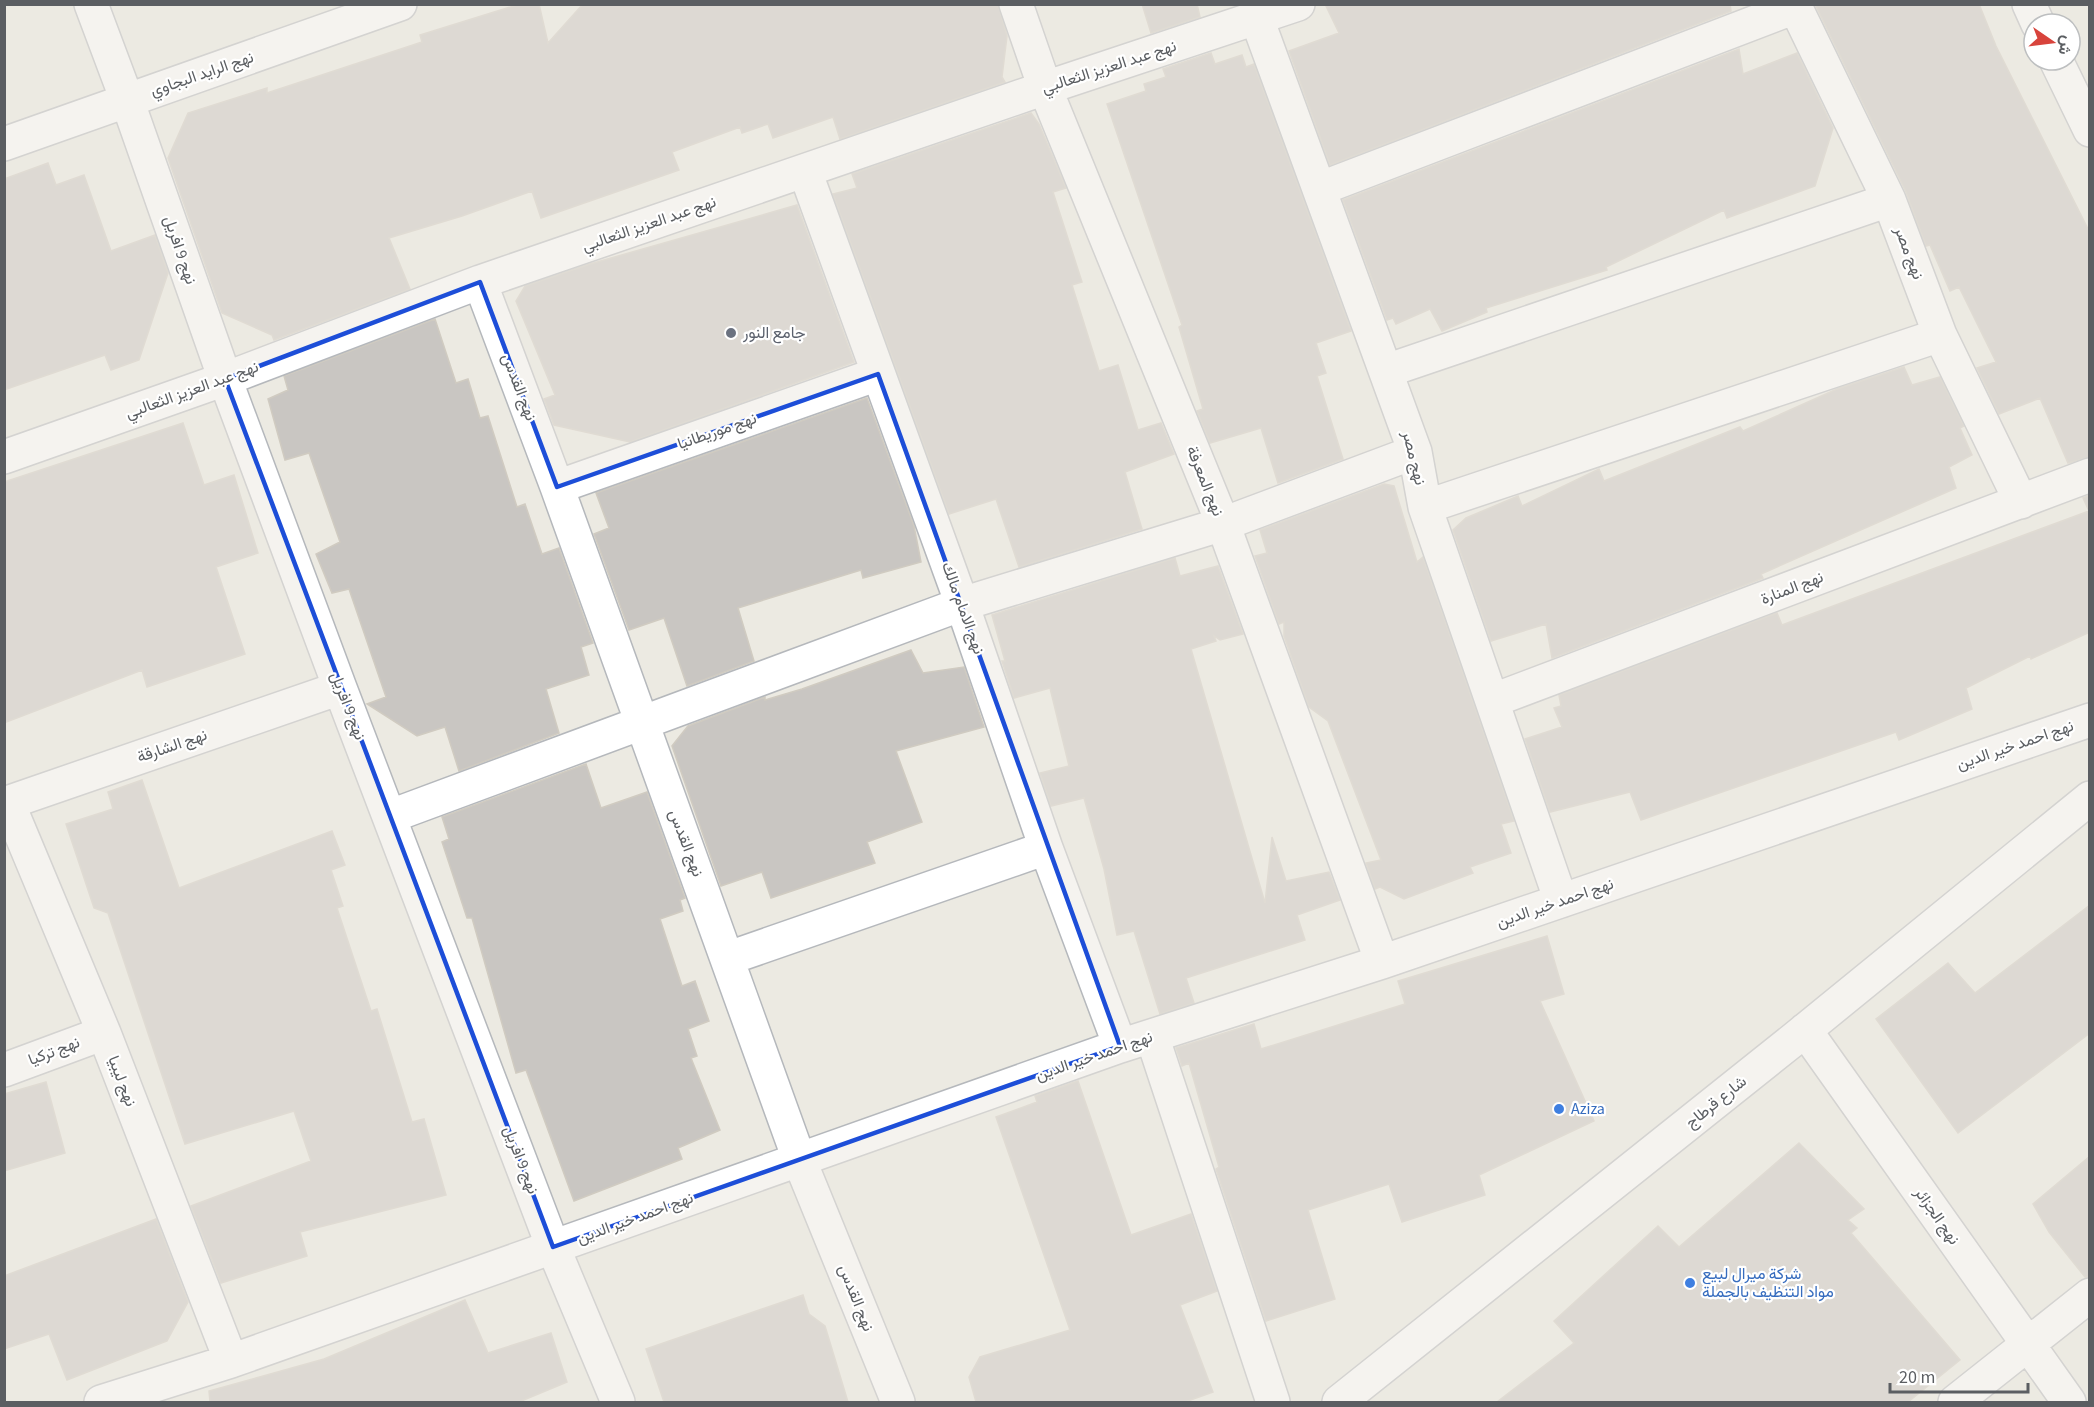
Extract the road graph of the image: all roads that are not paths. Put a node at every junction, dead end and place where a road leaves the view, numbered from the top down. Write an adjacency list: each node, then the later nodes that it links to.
1 (91, 4): 9 (street, نهج 9 افريل)
2 (400, 4): 9 (street, نهج الرايد البجاوي)
3 (1016, 4): 8 (street, نهج المعرفة)
4 (1298, 4): 6 (street, نهج عبد العزيز الثعالبي)
5 (1794, 6): 13 (street); 14 (street, نهج مصر)
6 (1257, 19): 8 (street, نهج عبد العزيز الثعالبي); 13 (street, نهج مصر)
7 (2062, 72): 10 (street)
8 (1045, 88): 12 (street, نهج عبد العزيز الثعالبي); 26 (street, نهج المعرفة)
9 (127, 100): 11 (street, نهج الرايد البجاوي); 19 (street, نهج 9 افريل)
10 (2090, 130)
11 (4, 144)
12 (805, 171): 15 (street, نهج عبد العزيز الثعالبي); 18 (street, نهج الامام مالك)
13 (1319, 189): 17 (street, نهج مصر)
14 (1888, 200): 16 (street, نهج مصر); 17 (street)
15 (480, 282): 19 (street, نهج عبد العزيز الثعالبي); 23 (street, نهج القدس)
16 (1941, 335): 24 (street, نهج مصر); 25 (street)
17 (1386, 371): 20 (street, نهج مصر)
18 (878, 374): 23 (street, نهج موريطانيا); 27 (street, نهج الامام مالك)
19 (225, 379): 21 (street, نهج عبد العزيز الثعالبي); 28 (street, نهج 9 افريل)
20 (1415, 452): 25 (street, نهج مصر); 26 (street)
21 (4, 457)
22 (2090, 475): 24 (street, نهج المنارة)
23 (557, 487): 31 (street, نهج القدس)
24 (2021, 502): 29 (street, نهج المنارة)
25 (1425, 507): 29 (street, نهج مصر)
26 (1223, 524): 27 (street); 38 (street, نهج المعرفة)
27 (962, 604): 31 (street); 35 (street, نهج الامام مالك)
28 (340, 688): 33 (street, نهج الشارقة); 34 (street, نهج 9 افريل)
29 (1494, 700): 36 (street, نهج مصر)
30 (2090, 720): 36 (street, نهج احمد خير الدين)
31 (640, 722): 34 (street); 37 (street, نهج القدس)
32 (2090, 798): 39 (street, شارع قرطاج)
33 (6, 804): 40 (street, نهج ليبيا)
34 (391, 816): 45 (street, نهج 9 افريل)
35 (1046, 848): 37 (street); 42 (street, نهج الامام مالك)
36 (1561, 901): 38 (street, نهج احمد خير الدين)
37 (729, 958): 44 (street, نهج القدس)
38 (1382, 962): 41 (street, نهج احمد خير الدين)
39 (1805, 1030): 47 (street, نهج الجزائر); 53 (street, شارع قرطاج)
40 (104, 1033): 43 (street, نهج تركيا); 48 (street, نهج ليبيا)
41 (1152, 1036): 42 (street, نهج احمد خير الدين); 52 (street)
42 (1120, 1046): 44 (street, نهج احمد خير الدين)
43 (4, 1070)
44 (799, 1159): 45 (street, نهج احمد خير الدين); 51 (street, نهج القدس)
45 (553, 1247): 48 (street, نهج احمد خير الدين); 50 (street, نهج 9 افريل)
46 (2090, 1295): 47 (street)
47 (2027, 1343): 54 (street); 55 (street, نهج الجزائر)
48 (231, 1361): 49 (street, نهج احمد خير الدين)
49 (101, 1402)
50 (618, 1402)
51 (898, 1402)
52 (1273, 1402)
53 (1339, 1402)
54 (1955, 1402)
55 (2069, 1402)

